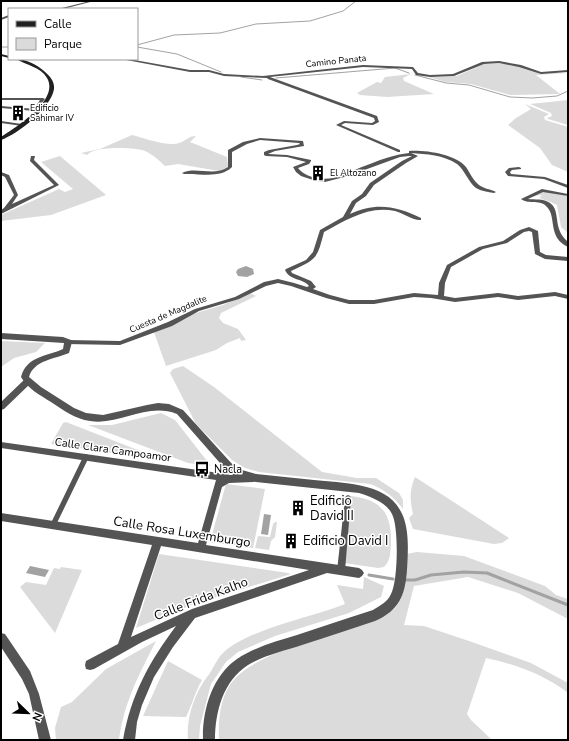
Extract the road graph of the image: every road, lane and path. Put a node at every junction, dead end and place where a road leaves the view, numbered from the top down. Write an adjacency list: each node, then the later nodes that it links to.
1 (93, 1): 2 (street)
2 (63, 8)
3 (20, 60): 9 (main road)
4 (129, 60): 6 (street, Camino Panata)
5 (568, 71): 6 (street, Camino Panata)
6 (263, 77): 14 (street)
7 (1, 99): 9 (street)
8 (1, 108): 9 (street)
9 (38, 110): 11 (main road)
10 (1, 122): 11 (street)
11 (22, 125): 12 (main road)
12 (1, 139)
13 (433, 149): 14 (street)
14 (402, 152): 18 (street); 20 (street); 23 (street)
15 (34, 157): 22 (street)
16 (519, 168): 19 (street)
17 (1, 173): 22 (street)
18 (184, 173)
19 (568, 187)
20 (494, 192)
21 (568, 195): 25 (street)
22 (3, 210)
23 (345, 218): 24 (street); 27 (street)
24 (419, 219)
25 (568, 244)
26 (568, 259): 28 (street)
27 (308, 289): 28 (street, Cuesta de Magdalite); 31 (street, Cuesta de Magdalite)
28 (441, 297): 29 (street, Cuesta de Magdalite)
29 (568, 297)
30 (1, 336): 31 (street)
31 (68, 342): 32 (street)
32 (28, 381): 33 (street); 36 (street)
33 (1, 407)
34 (1, 445): 35 (street, Calle Clara Campoamor)
35 (86, 457): 38 (street, Calle Clara Campoamor); 43 (street)
36 (220, 459): 37 (street); 38 (street)
37 (230, 468): 39 (street); 40 (street)
38 (211, 475): 40 (street, Calle Clara Campoamor)
39 (256, 478): 40 (street); 55 (street)
40 (220, 481): 45 (street)
41 (348, 498): 47 (street)
42 (1, 517): 43 (street, Calle Rosa Luxemburgo)
43 (53, 525): 44 (street, Calle Rosa Luxemburgo)
44 (158, 542): 45 (street, Calle Rosa Luxemburgo); 51 (street)
45 (201, 547): 46 (street, Calle Rosa Luxemburgo)
46 (327, 568): 47 (street, Calle Rosa Luxemburgo); 49 (street, Calle Frida Kalho)
47 (341, 571): 48 (street, Calle Rosa Luxemburgo)
48 (359, 573)
49 (192, 614): 51 (street, Calle Frida Kalho); 54 (street)
50 (1, 638): 53 (street)
51 (122, 647): 52 (street, Calle Frida Kalho)
52 (90, 665)
53 (45, 740)
54 (129, 740)
55 (209, 740)

